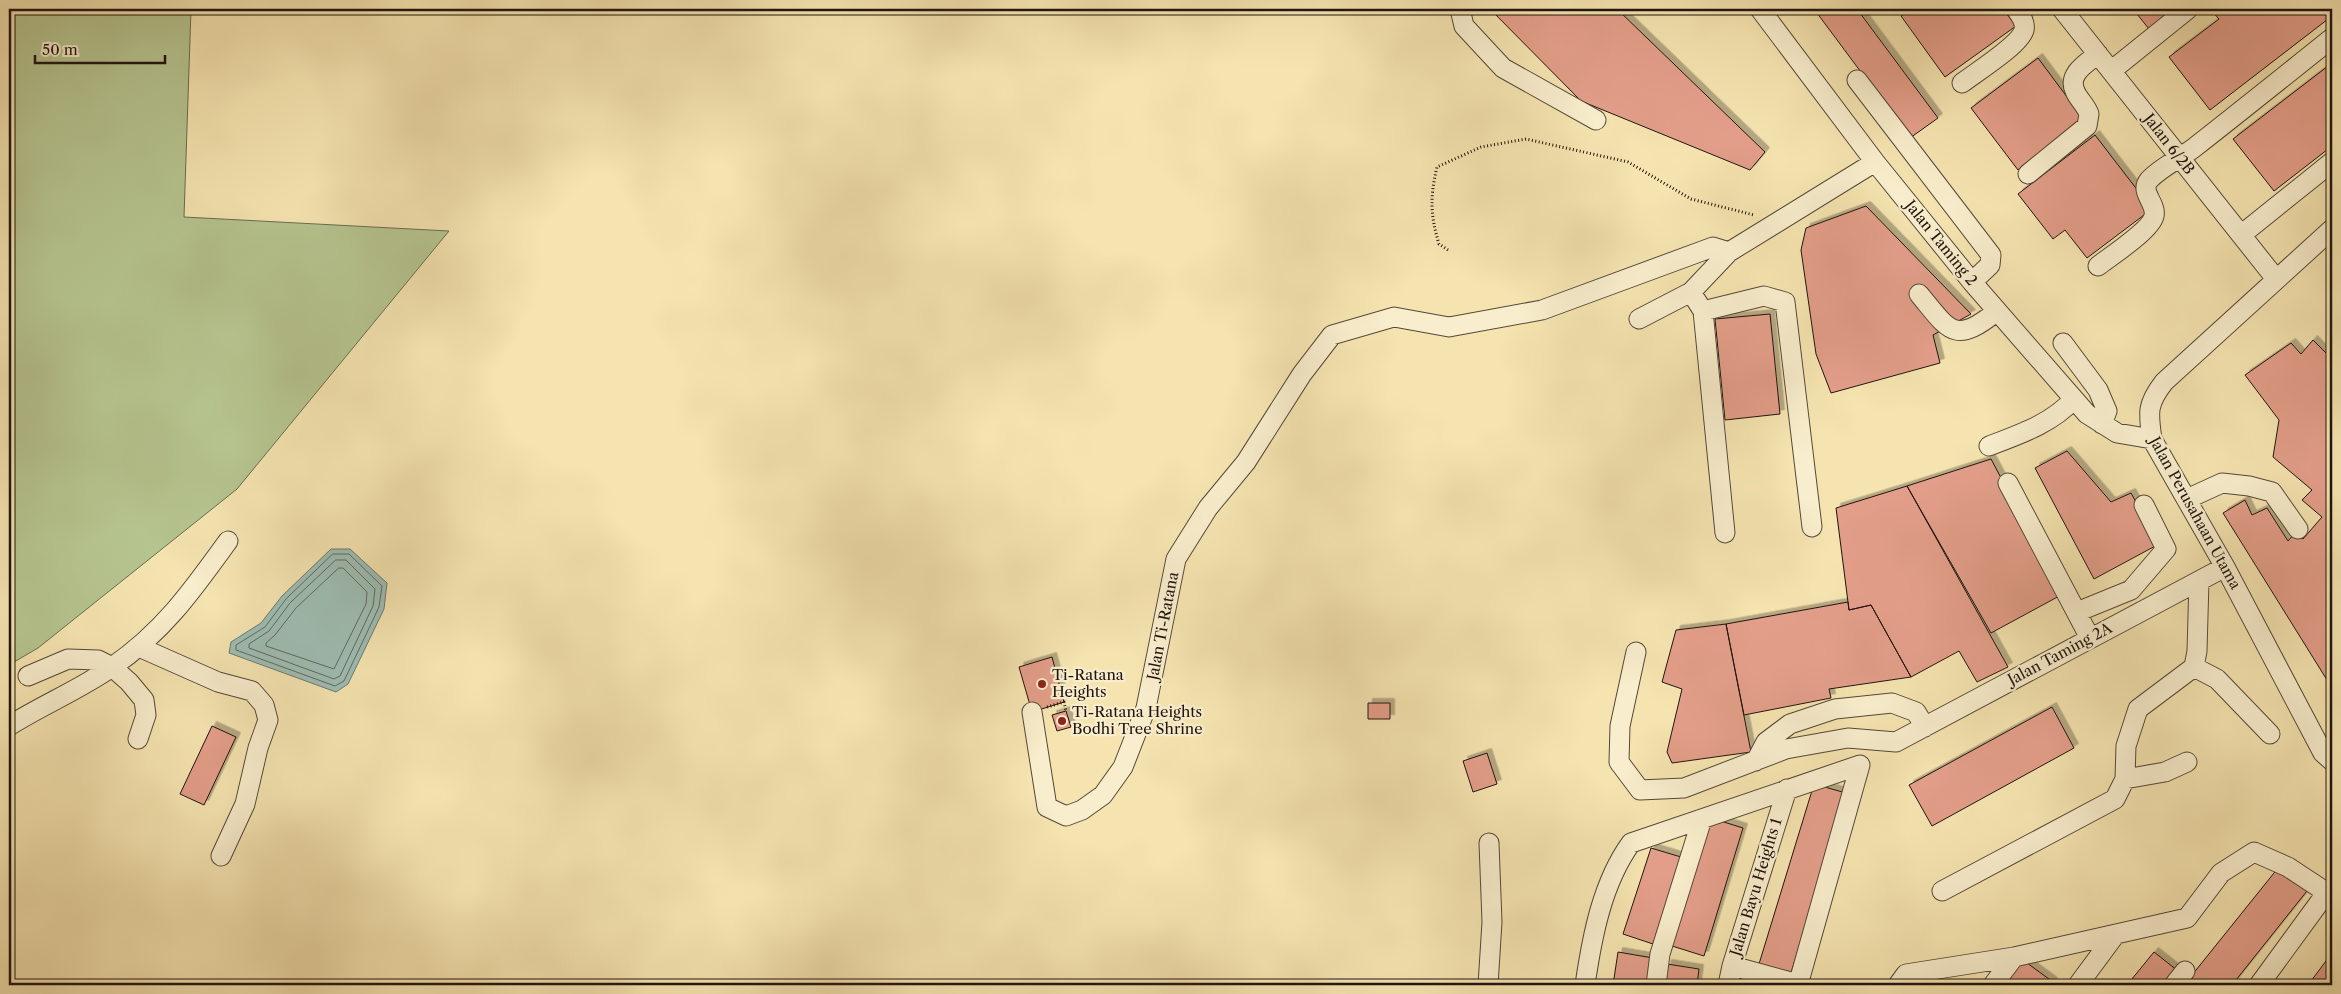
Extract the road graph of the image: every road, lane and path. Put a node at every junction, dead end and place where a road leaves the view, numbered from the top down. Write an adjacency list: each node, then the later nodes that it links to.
1 (1460, 9): 11 (street)
2 (1760, 9): 13 (street, Jalan Taming 2)
3 (2016, 9): 10 (street)
4 (2062, 9): 7 (street, Jalan 6/2B)
5 (2188, 9): 8 (street)
6 (2332, 38): 12 (street)
7 (2098, 54): 8 (street, Jalan 6/2B); 15 (street)
8 (2111, 71): 12 (street, Jalan 6/2B)
9 (1857, 80): 23 (street)
10 (1962, 83)
11 (1596, 120)
12 (2180, 159): 18 (street, Jalan 6/2B); 21 (street)
13 (1875, 162): 16 (street); 23 (street, Jalan Taming 2)
14 (2332, 162): 18 (street)
15 (2028, 174)
16 (1778, 223): 19 (path); 20 (street)
17 (2332, 229): 22 (street, Jalan Perusahaan Utama)
18 (2241, 235): 22 (street, Jalan 6/2B)
19 (1448, 250)
20 (1729, 252): 24 (street); 51 (street, Jalan Ti-Ratana)
21 (2098, 266)
22 (2276, 279): 32 (street, Jalan Perusahaan Utama)
23 (1972, 282): 27 (street, Jalan Taming 2)
24 (1691, 292): 26 (street); 28 (street)
25 (1919, 294): 27 (street)
26 (1703, 311): 37 (street); 39 (street)
27 (1997, 311): 30 (street, Jalan Taming 2)
28 (1639, 319)
29 (2063, 344): 31 (street)
30 (2074, 399): 31 (street, Jalan Taming 2); 33 (street)
31 (2102, 424): 32 (street, Jalan Taming 2)
32 (2152, 439): 35 (street, Jalan Perusahaan Utama)
33 (1988, 446)
34 (2008, 483): 43 (street)
35 (2187, 499): 38 (street); 41 (street, Jalan Perusahaan Utama)
36 (2144, 505): 43 (street)
37 (1812, 526)
38 (2298, 529)
39 (1725, 534)
40 (228, 541): 45 (street)
41 (2225, 567): 42 (street, Jalan Taming 2A); 57 (street, Jalan Perusahaan Utama)
42 (2199, 581): 44 (street, Jalan Taming 2A); 48 (street)
43 (2076, 612): 44 (street)
44 (2090, 638): 53 (street, Jalan Taming 2A)
45 (139, 647): 47 (street); 63 (street)
46 (1636, 652): 56 (street)
47 (112, 668): 49 (street); 52 (street); 55 (street)
48 (2194, 668): 54 (street); 59 (street)
49 (28, 676)
50 (1066, 710): 51 (path)
51 (1032, 712)
52 (9, 726)
53 (1925, 727): 56 (street, Jalan Taming 2A); 56 (street)
54 (2270, 734)
55 (138, 739)
56 (1756, 761)
57 (2332, 761)
58 (2187, 762): 59 (street)
59 (2125, 779): 64 (street)
60 (1787, 789): 61 (street); 68 (street, Jalan Bayu Heights 1); 74 (street)
61 (1702, 819): 71 (street); 72 (street)
62 (1489, 843): 70 (street)
63 (222, 856)
64 (1942, 891)
65 (2330, 894): 66 (street); 77 (street)
66 (2115, 936): 67 (street); 76 (street)
67 (2014, 957): 69 (street); 75 (street)
68 (1732, 966): 73 (street, Jalan Bayu Heights 1); 74 (street)
69 (1902, 979)
70 (1488, 985)
71 (1585, 985)
72 (1656, 985)
73 (1728, 985)
74 (1798, 985)
75 (1993, 985)
76 (2078, 985)
77 (2259, 985)

